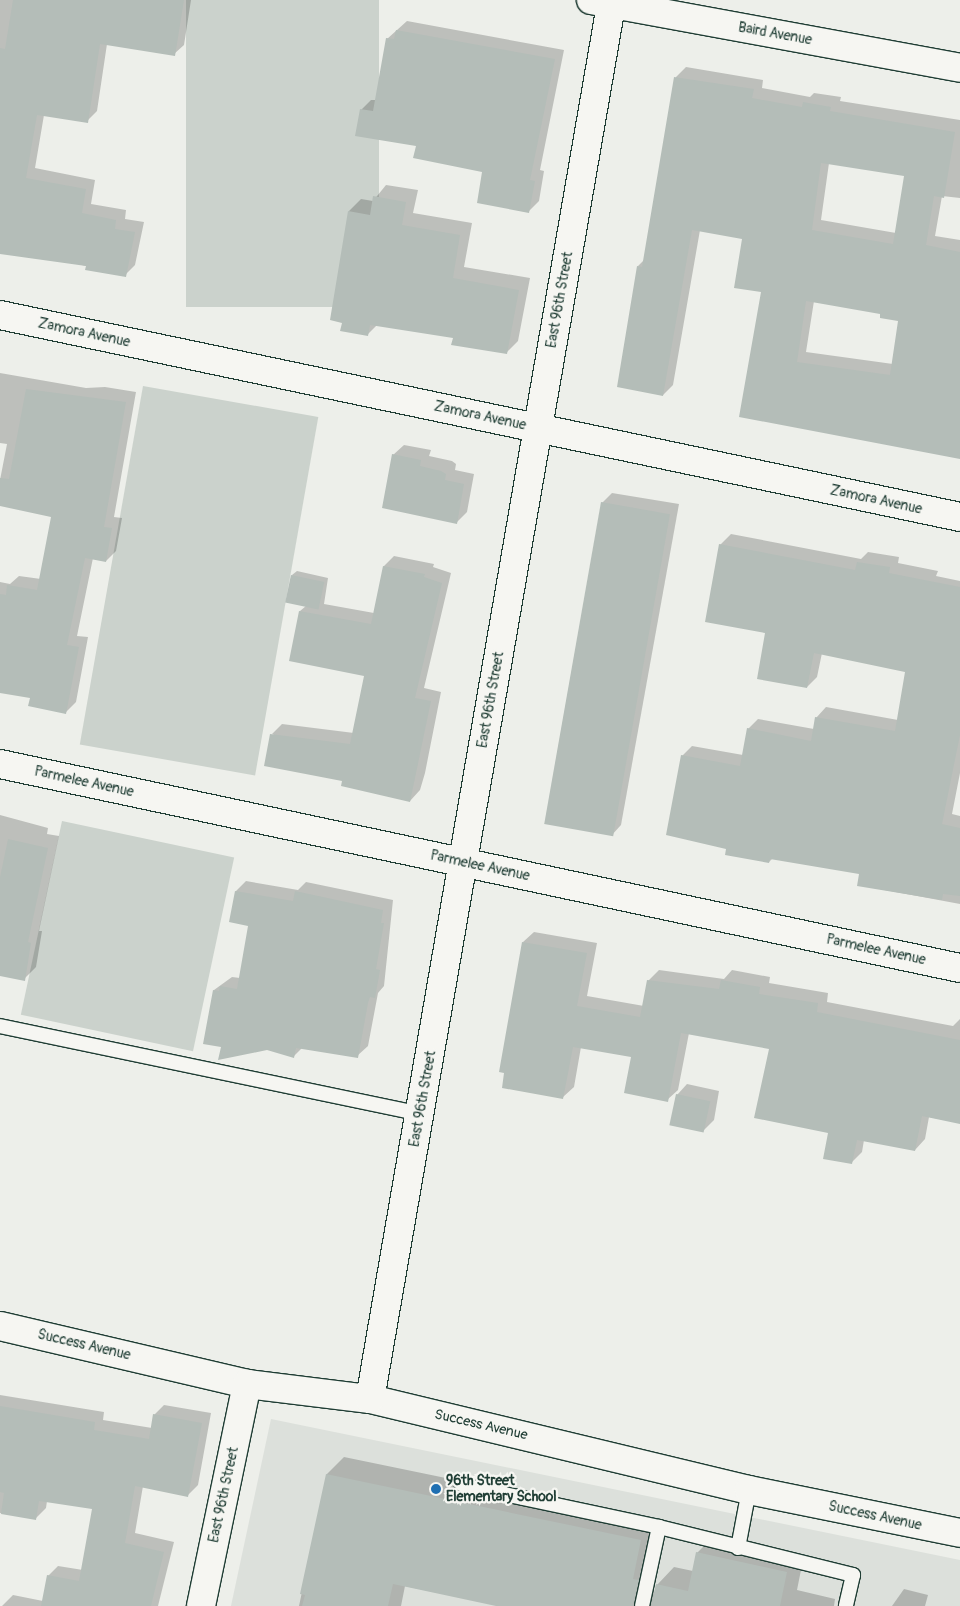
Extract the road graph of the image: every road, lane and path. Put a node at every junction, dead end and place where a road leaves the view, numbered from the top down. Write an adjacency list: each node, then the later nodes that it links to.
1 (605, 1): 2 (street, Baird Avenue); 4 (street, East 96th Street)
2 (960, 68)
3 (0, 315): 4 (street, Zamora Avenue)
4 (538, 428): 5 (street, Zamora Avenue); 7 (street, East 96th Street)
5 (960, 518)
6 (0, 764): 7 (street, Parmelee Avenue)
7 (463, 862): 8 (street, Parmelee Avenue); 10 (street, East 96th Street)
8 (960, 968)
9 (0, 1026): 10 (lane)
10 (420, 1114): 13 (street, East 96th Street)
11 (0, 1326): 12 (street, Success Avenue)
12 (248, 1384): 13 (street, Success Avenue); 19 (street, East 96th Street)
13 (370, 1399): 15 (street, Success Avenue)
14 (462, 1485): 16 (lane)
15 (749, 1490): 17 (street, Success Avenue); 18 (lane)
16 (658, 1527): 18 (lane); 20 (lane)
17 (960, 1533)
18 (738, 1548): 21 (lane)
19 (201, 1606)
20 (642, 1606)
21 (846, 1606)

